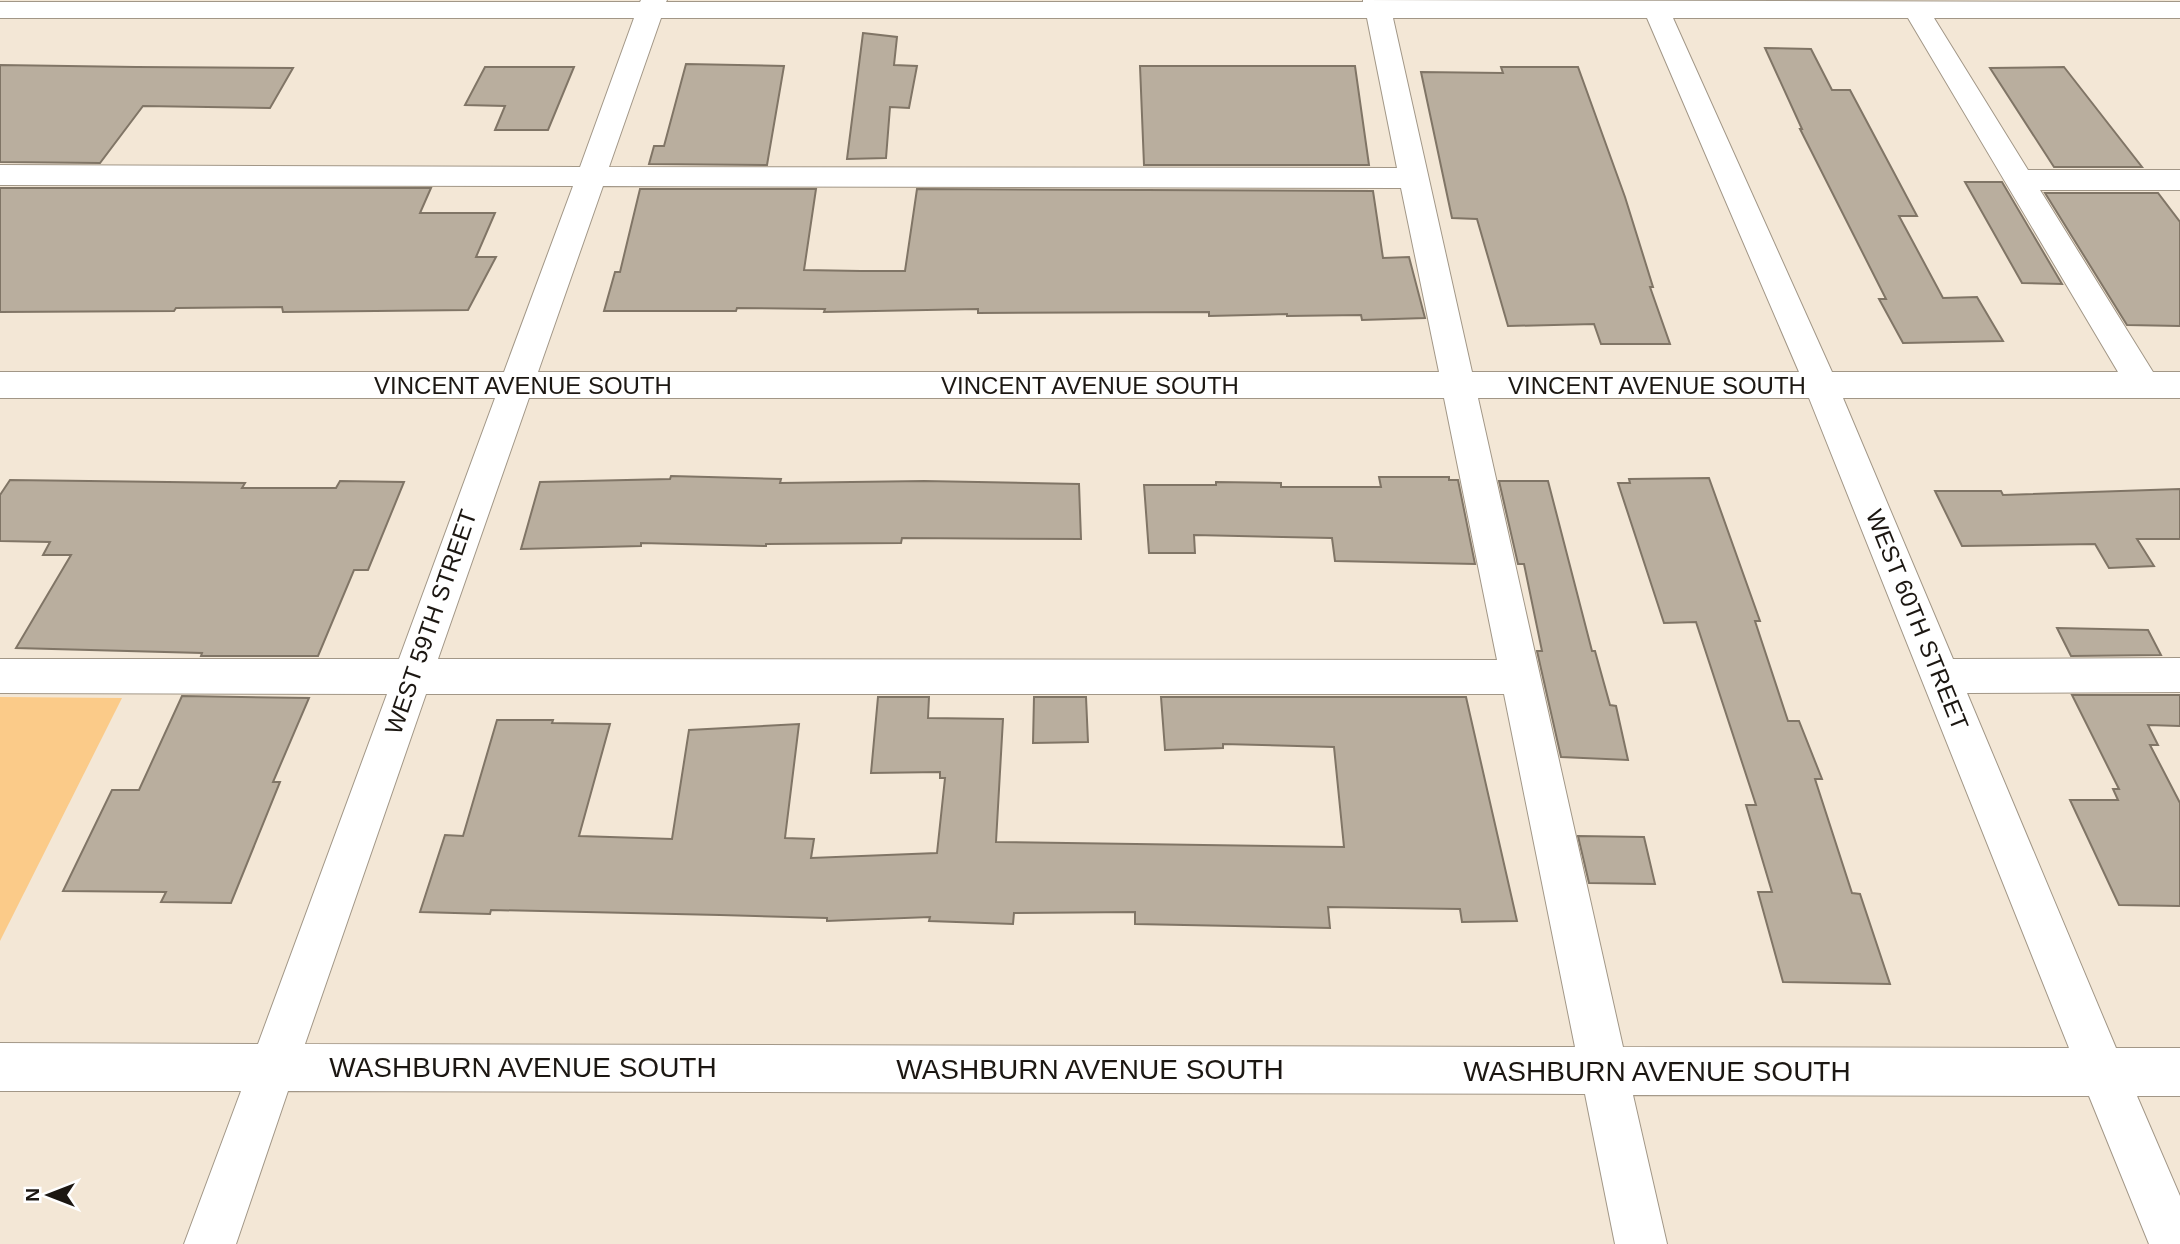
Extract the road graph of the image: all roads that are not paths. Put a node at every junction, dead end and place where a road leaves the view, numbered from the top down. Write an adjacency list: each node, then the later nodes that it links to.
1 (652, 5): 2 (street); 6 (street); 8 (street, WEST 59TH STREET)
2 (1377, 5): 3 (street); 9 (street)
3 (1654, 5): 4 (street); 17 (street, WEST 60TH STREET)
4 (1913, 5): 5 (street); 10 (street)
5 (2180, 9)
6 (0, 10)
7 (0, 175): 8 (street)
8 (591, 176): 9 (street); 15 (street, WEST 59TH STREET)
9 (1414, 178): 16 (street)
10 (2019, 180): 11 (street); 13 (street)
11 (2180, 180)
12 (0, 385): 15 (street, VINCENT AVENUE SOUTH)
13 (2143, 385): 14 (street, VINCENT AVENUE SOUTH); 17 (street, VINCENT AVENUE SOUTH)
14 (2180, 385)
15 (515, 386): 16 (street, VINCENT AVENUE SOUTH); 20 (street, WEST 59TH STREET)
16 (1458, 386): 17 (street, VINCENT AVENUE SOUTH); 22 (street)
17 (1822, 386): 21 (street, WEST 60TH STREET)
18 (2180, 675): 21 (street)
19 (0, 676): 20 (street)
20 (412, 676): 22 (street); 23 (street, WEST 59TH STREET)
21 (1940, 676): 26 (street, WEST 60TH STREET)
22 (1520, 677): 25 (street)
23 (273, 1066): 24 (street, WASHBURN AVENUE SOUTH); 25 (street, WASHBURN AVENUE SOUTH); 28 (street, WEST 59TH STREET)
24 (0, 1067)
25 (1604, 1071): 26 (street, WASHBURN AVENUE SOUTH); 29 (street)
26 (2102, 1072): 27 (street, WASHBURN AVENUE SOUTH); 30 (street, WEST 60TH STREET)
27 (2180, 1072)
28 (210, 1244)
29 (1641, 1244)
30 (2175, 1244)

